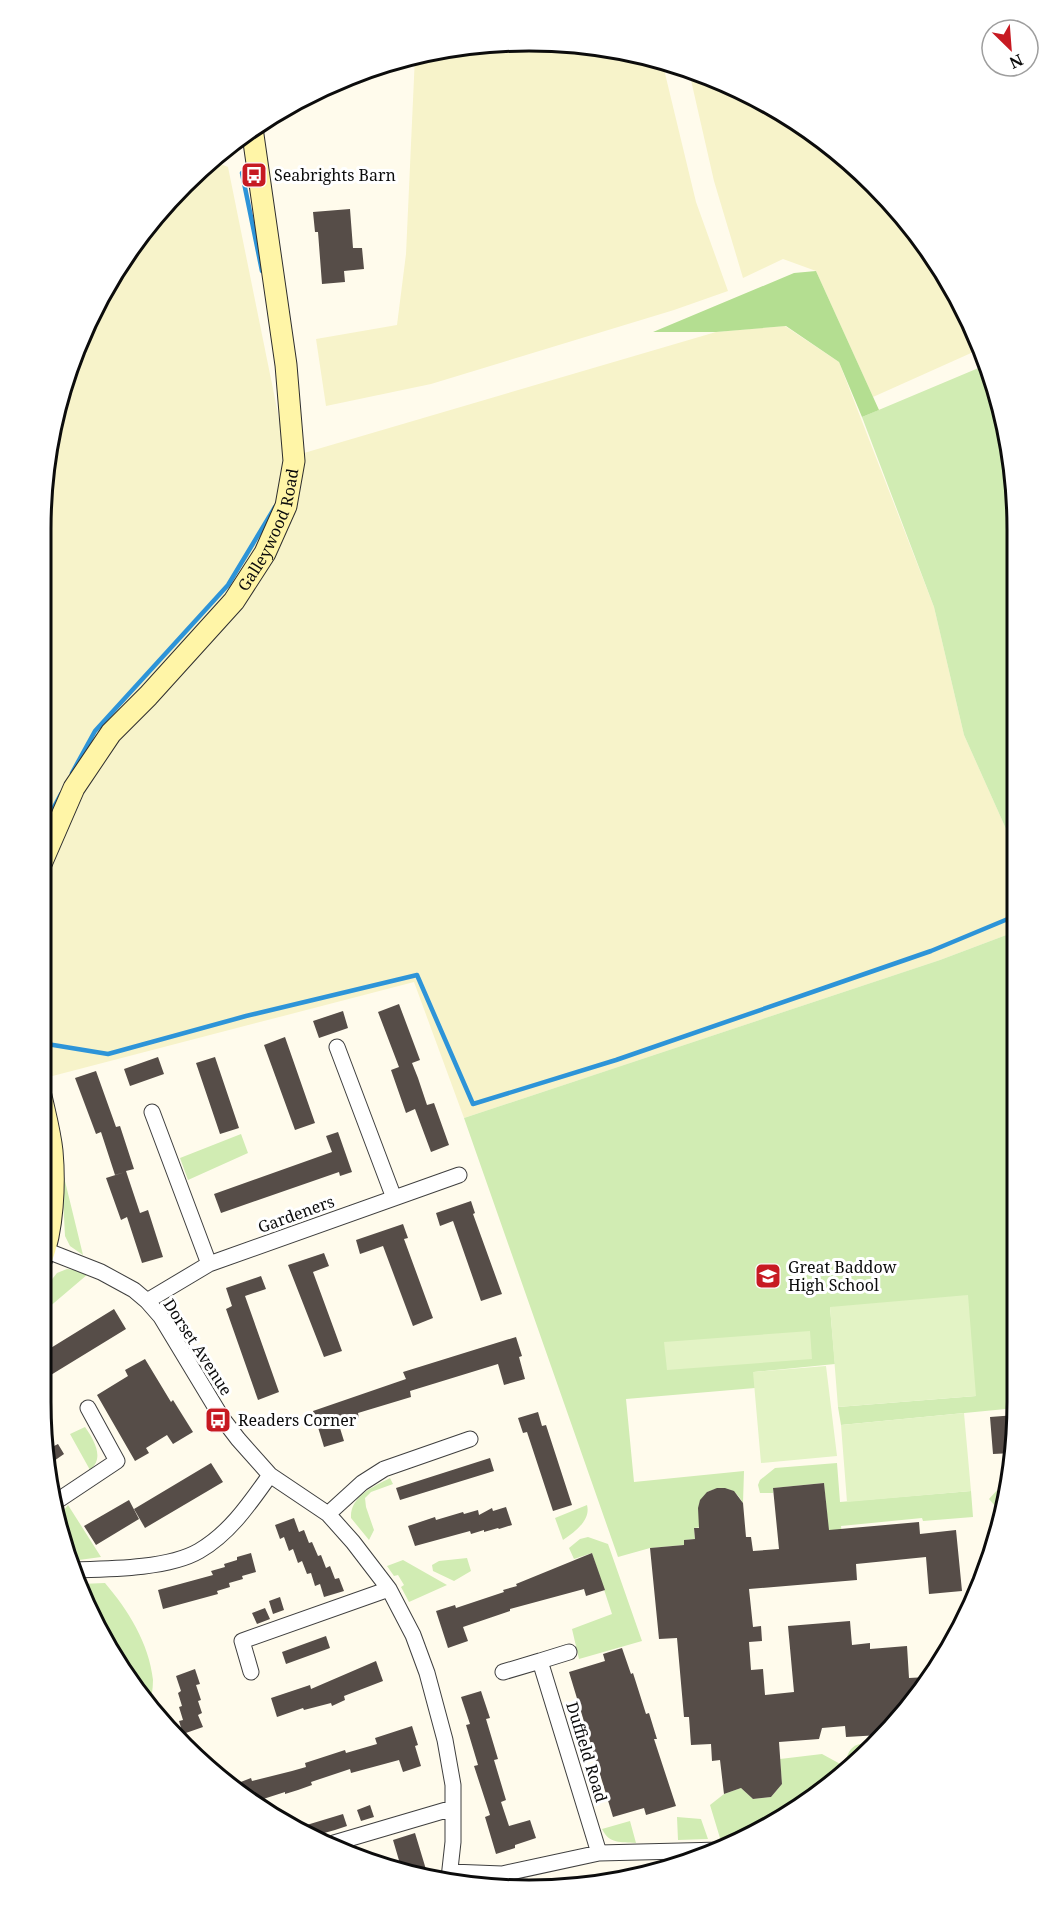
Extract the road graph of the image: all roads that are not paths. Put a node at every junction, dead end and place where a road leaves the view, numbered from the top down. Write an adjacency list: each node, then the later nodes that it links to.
1 (253, 139): 2 (street, Galleywood Road)
2 (51, 841)
3 (337, 1047): 7 (street)
4 (152, 1112): 10 (street)
5 (51, 1144): 8 (street)
6 (459, 1175): 7 (street, Gardeners)
7 (394, 1198): 10 (street, Gardeners)
8 (51, 1202)
9 (51, 1258): 11 (street, Dorset Avenue)
10 (209, 1264): 11 (street, Gardeners)
11 (147, 1301): 14 (street, Dorset Avenue)
12 (88, 1408): 15 (street)
13 (470, 1439): 16 (street)
14 (270, 1474): 16 (street, Dorset Avenue); 17 (street)
15 (61, 1498)
16 (328, 1514): 18 (street, Dorset Avenue)
17 (81, 1569)
18 (389, 1589): 21 (street); 23 (street, Dorset Avenue)
19 (569, 1652): 20 (street)
20 (540, 1661): 22 (street); 26 (street, Duffield Road)
21 (251, 1672)
22 (502, 1672)
23 (453, 1808): 24 (street); 27 (street, Dorset Avenue)
24 (340, 1841)
25 (694, 1851): 26 (street)
26 (598, 1853): 28 (street)
27 (450, 1873)
28 (461, 1875)

